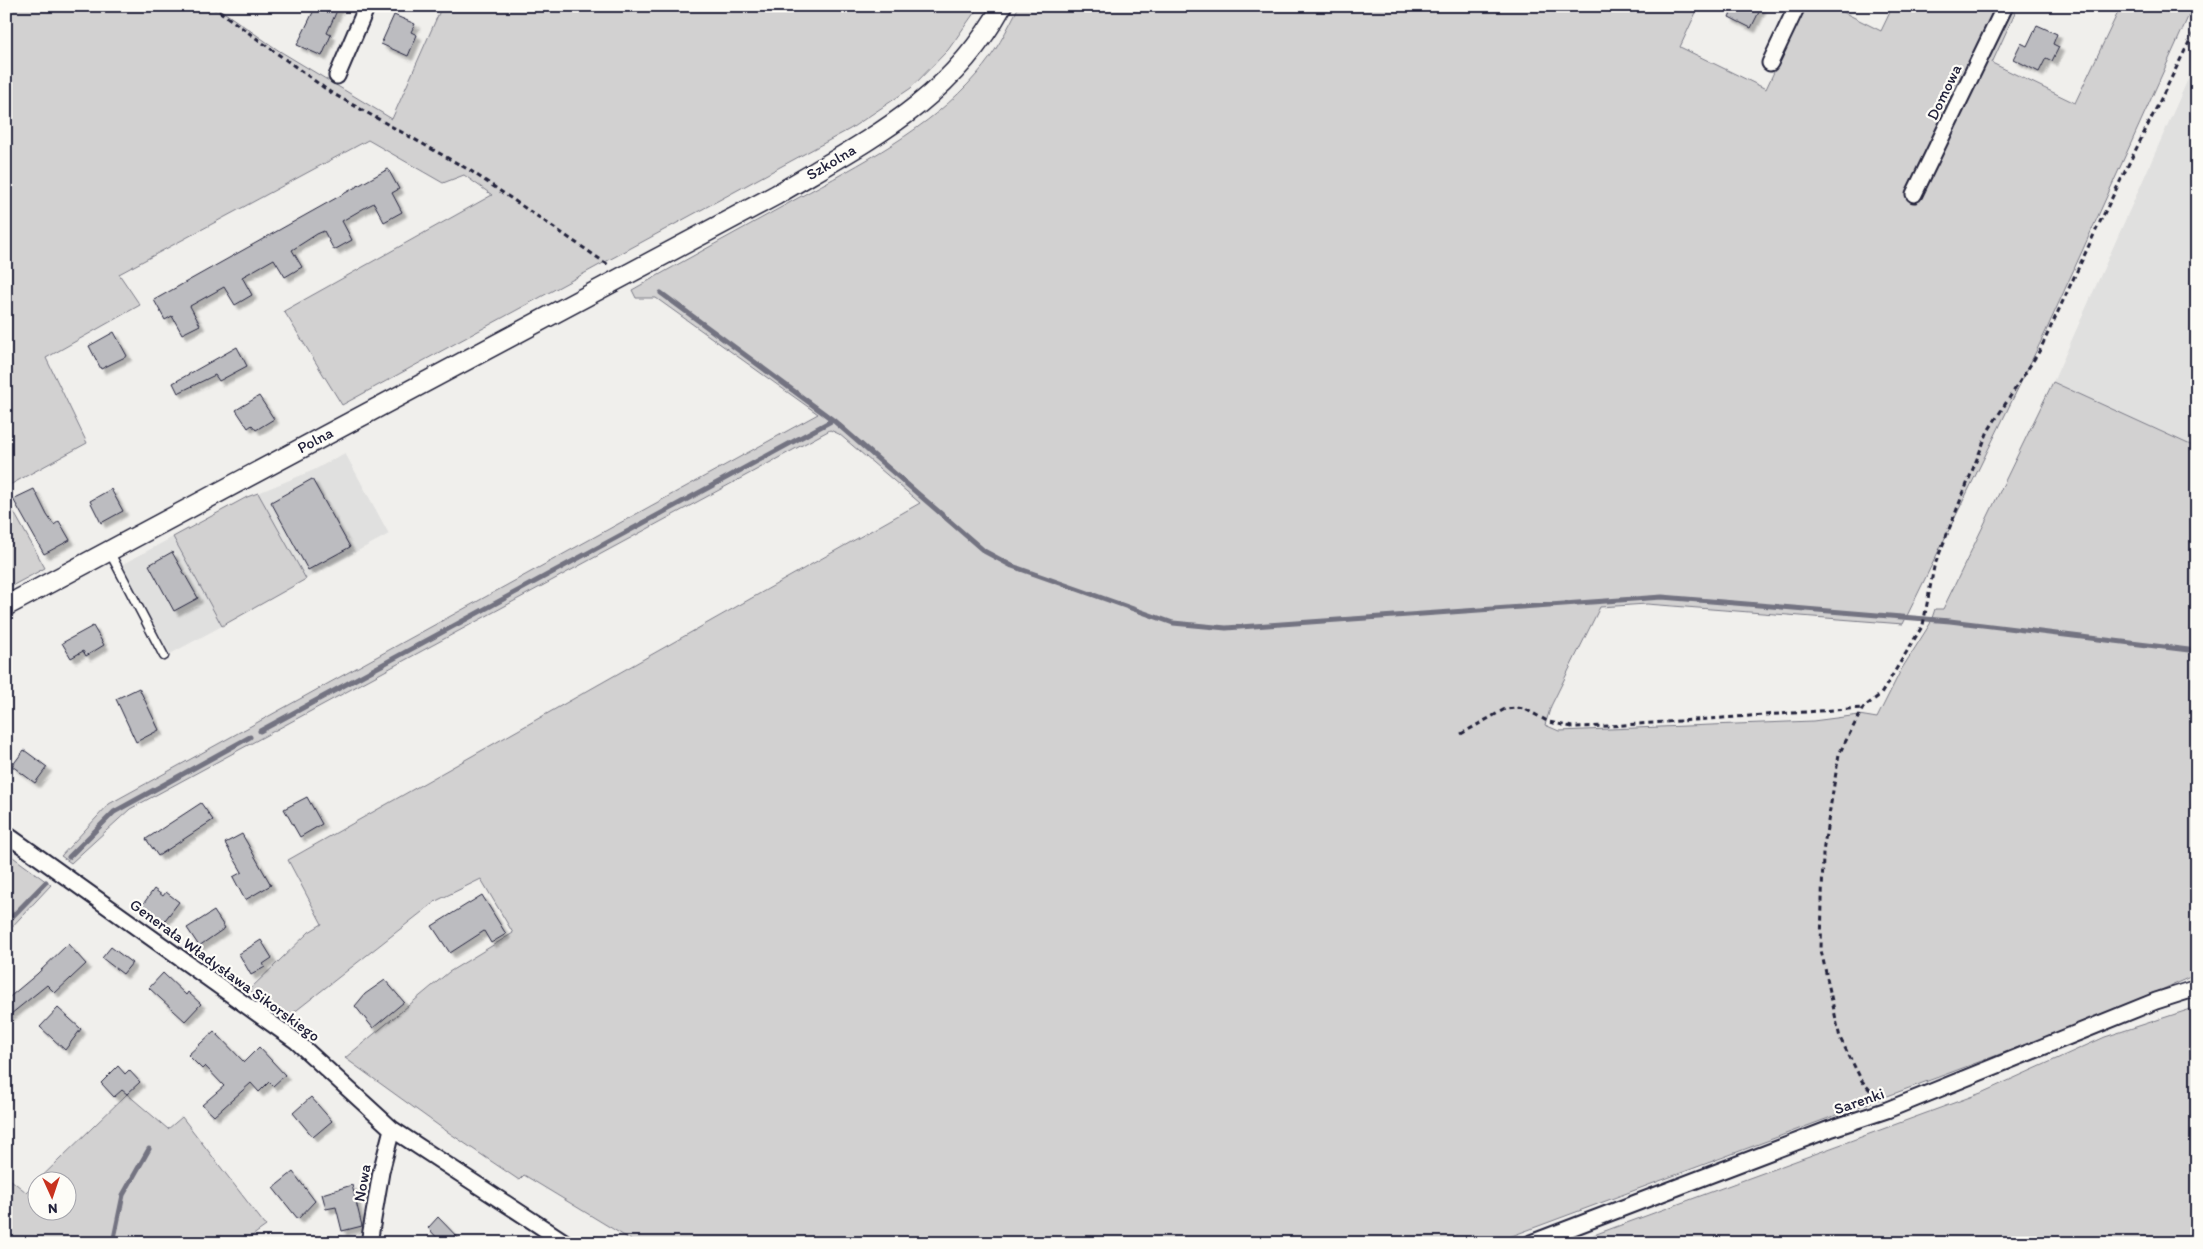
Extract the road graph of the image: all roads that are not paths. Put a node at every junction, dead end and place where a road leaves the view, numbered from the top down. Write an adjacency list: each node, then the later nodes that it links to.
1 (367, 6): 6 (street)
2 (1002, 6): 8 (street, Szkolna)
3 (1797, 6): 5 (street)
4 (2005, 6): 7 (street, Domowa)
5 (1770, 63)
6 (336, 76)
7 (1914, 194)
8 (625, 275): 9 (street, Polna)
9 (109, 551): 10 (street, Polna); 11 (lane)
10 (6, 606)
11 (164, 656)
12 (6, 834): 14 (street, Generała Władysława Sikorskiego)
13 (2197, 988): 17 (street, Sarenki)
14 (392, 1130): 15 (street, Nowa); 16 (street, Generała Władysława Sikorskiego)
15 (370, 1243)
16 (566, 1243)
17 (1531, 1243)

